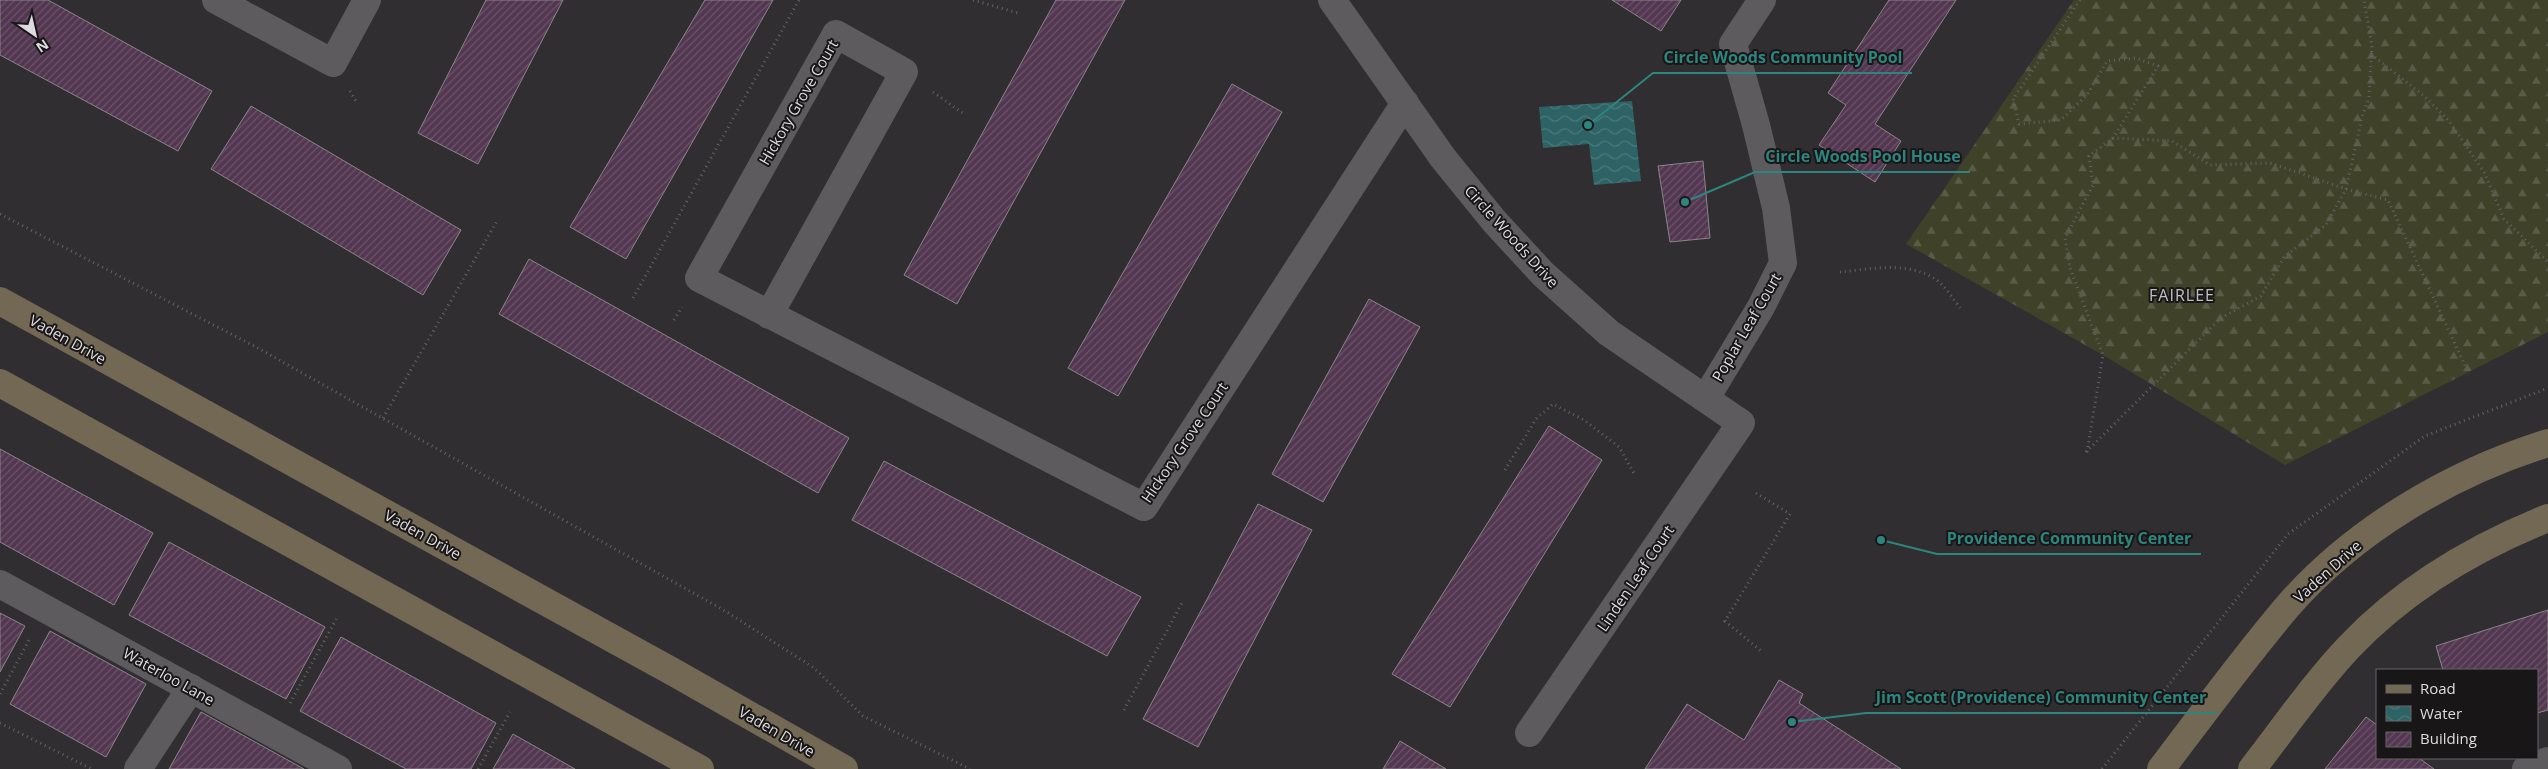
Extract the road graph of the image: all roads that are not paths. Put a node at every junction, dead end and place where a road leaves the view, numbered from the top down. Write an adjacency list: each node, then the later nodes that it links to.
1 (216, 0): 5 (street)
2 (367, 0): 5 (street)
3 (1332, 0): 6 (street, Circle Woods Drive)
4 (1762, 0): 10 (street, Poplar Leaf Court)
5 (249, 8)
6 (1405, 103): 8 (street, Hickory Grove Court); 10 (street, Circle Woods Drive)
7 (0, 301): 21 (street, Vaden Drive)
8 (770, 315): 8 (street, Hickory Grove Court)
9 (0, 383): 20 (street)
10 (1706, 398): 11 (street, Circle Woods Drive)
11 (1741, 423): 16 (street, Linden Leaf Court)
12 (2548, 443): 22 (street, Vaden Drive)
13 (2548, 518): 23 (street)
14 (0, 584): 15 (street, Waterloo Lane)
15 (191, 688): 18 (street); 19 (street, Waterloo Lane)
16 (1530, 733)
17 (2548, 761): 24 (street)
18 (138, 769)
19 (338, 769)
20 (700, 769)
21 (844, 769)
22 (2161, 769)
23 (2252, 769)
24 (2526, 769)

